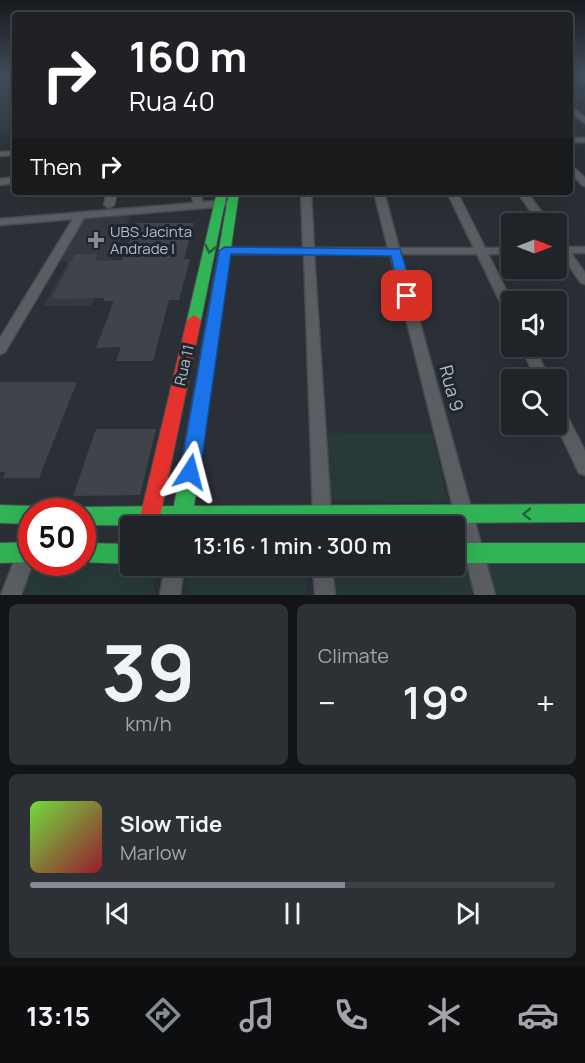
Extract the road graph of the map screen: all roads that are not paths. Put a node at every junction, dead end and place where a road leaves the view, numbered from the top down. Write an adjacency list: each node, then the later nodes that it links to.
1 (573, 111): 2 (street)
2 (585, 121)
3 (573, 170): 4 (street)
4 (585, 183)
5 (111, 195): 12 (street)
6 (306, 195): 20 (street)
7 (380, 195): 23 (street, Rua 9)
8 (453, 195): 21 (street)
9 (524, 195): 13 (street)
10 (227, 197): 11 (street); 19 (main road, Rua 11); 35 (main road, Rua 11, one-way to 35)
11 (197, 198): 12 (street); 14 (street)
12 (109, 205): 15 (street)
13 (537, 213)
14 (81, 214): 16 (street); 27 (street)
15 (0, 215)
16 (0, 222)
17 (567, 250): 18 (street)
18 (585, 250)
19 (225, 251): 20 (street); 36 (main road, Rua 11)
20 (310, 251): 23 (street); 33 (street)
21 (481, 251): 22 (street); 23 (street); 26 (street)
22 (501, 251)
23 (396, 252): 34 (street, Rua 9)
24 (567, 259): 25 (street)
25 (585, 281)
26 (501, 292)
27 (0, 349)
28 (567, 431): 29 (street)
29 (585, 468)
30 (585, 513): 34 (main road, one-way to 34)
31 (0, 514): 32 (main road)
32 (18, 514)
33 (322, 514): 34 (main road); 37 (main road)
34 (464, 514): 44 (street, Rua 9)
35 (150, 516)
36 (183, 516)
37 (282, 516)
38 (96, 517): 39 (main road)
39 (120, 519)
40 (18, 551): 41 (main road)
41 (0, 553)
42 (96, 553): 46 (main road)
43 (465, 553): 44 (main road)
44 (474, 553): 45 (main road); 53 (street, Rua 9)
45 (585, 553)
46 (120, 554)
47 (19, 576): 50 (street)
48 (173, 576): 51 (street)
49 (324, 576): 52 (street)
50 (11, 595)
51 (170, 595)
52 (325, 595)
53 (485, 595)

